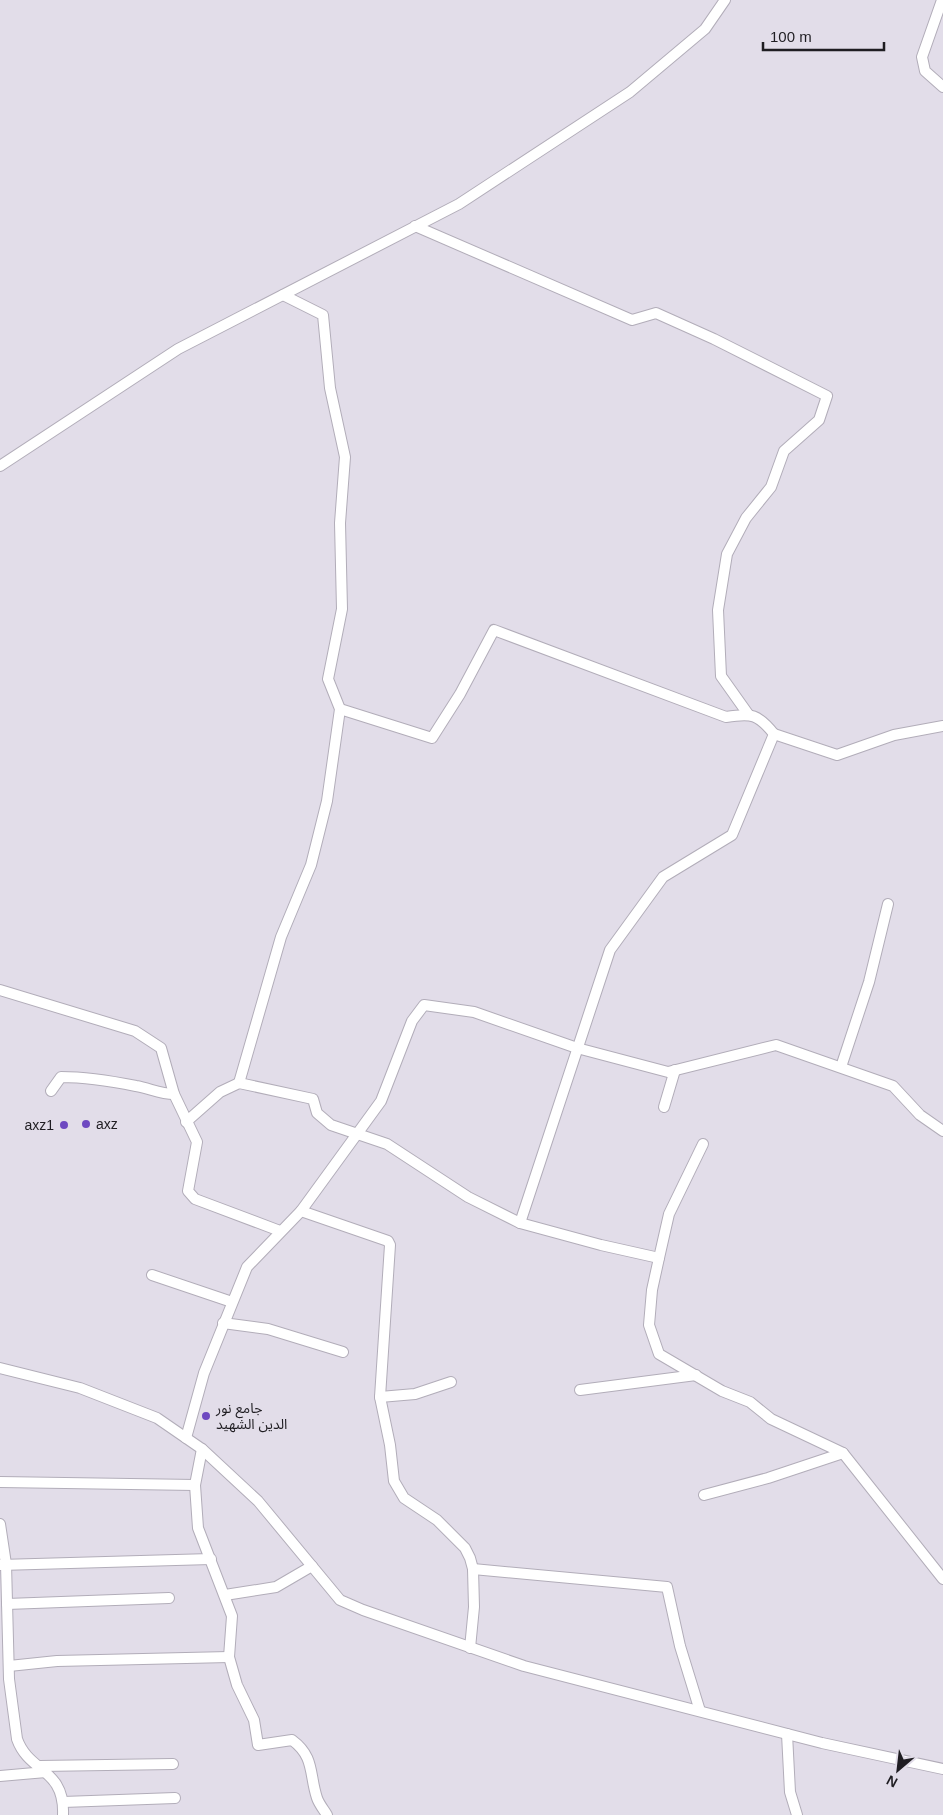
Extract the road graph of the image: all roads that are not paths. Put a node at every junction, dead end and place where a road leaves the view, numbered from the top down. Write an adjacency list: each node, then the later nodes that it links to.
1 (725, 0): 4 (street)
2 (942, 0): 3 (street)
3 (943, 87)
4 (415, 226): 5 (street); 8 (street)
5 (284, 295): 6 (street); 7 (street)
6 (0, 466)
7 (340, 709): 8 (street); 16 (street)
8 (748, 714): 10 (street)
9 (942, 723): 10 (street)
10 (774, 734): 13 (street)
11 (888, 904): 14 (street)
12 (0, 990): 18 (street)
13 (577, 1048): 15 (street); 22 (street); 25 (street)
14 (841, 1067): 15 (street); 21 (street)
15 (675, 1070): 19 (street)
16 (239, 1083): 20 (street); 22 (street)
17 (51, 1091): 18 (street)
18 (174, 1094): 20 (street)
19 (664, 1107)
20 (186, 1122): 26 (street)
21 (943, 1131)
22 (356, 1133): 24 (street); 25 (street)
23 (703, 1144): 27 (street)
24 (301, 1211): 26 (street); 36 (street)
25 (520, 1223): 27 (street)
26 (280, 1231): 29 (street)
27 (659, 1258): 33 (street)
28 (152, 1274): 29 (street)
29 (232, 1302): 30 (street)
30 (223, 1323): 31 (street); 37 (street)
31 (343, 1352)
32 (0, 1368): 37 (street)
33 (696, 1375): 35 (street); 39 (street)
34 (451, 1382): 36 (street)
35 (580, 1390)
36 (380, 1396): 47 (street)
37 (186, 1438): 38 (street)
38 (202, 1449): 41 (street); 46 (street)
39 (843, 1453): 42 (street); 48 (street)
40 (0, 1482): 41 (street)
41 (195, 1485): 44 (street)
42 (704, 1495)
43 (0, 1524): 45 (street)
44 (211, 1559): 45 (street); 49 (street)
45 (3, 1564): 50 (street)
46 (312, 1566): 49 (street); 52 (street)
47 (473, 1569): 52 (street); 56 (street)
48 (943, 1579)
49 (225, 1595): 53 (street)
50 (5, 1598): 51 (street); 54 (street)
51 (169, 1598)
52 (470, 1648): 56 (street)
53 (229, 1657): 54 (street); 65 (street)
54 (9, 1666): 55 (street)
55 (5, 1679): 59 (street)
56 (700, 1711): 57 (street)
57 (787, 1734): 60 (street); 66 (street)
58 (174, 1764): 59 (street)
59 (43, 1769): 61 (street); 63 (street)
60 (943, 1769)
61 (0, 1776)
62 (175, 1798): 63 (street)
63 (63, 1802): 64 (street)
64 (63, 1815)
65 (327, 1815)
66 (797, 1815)

